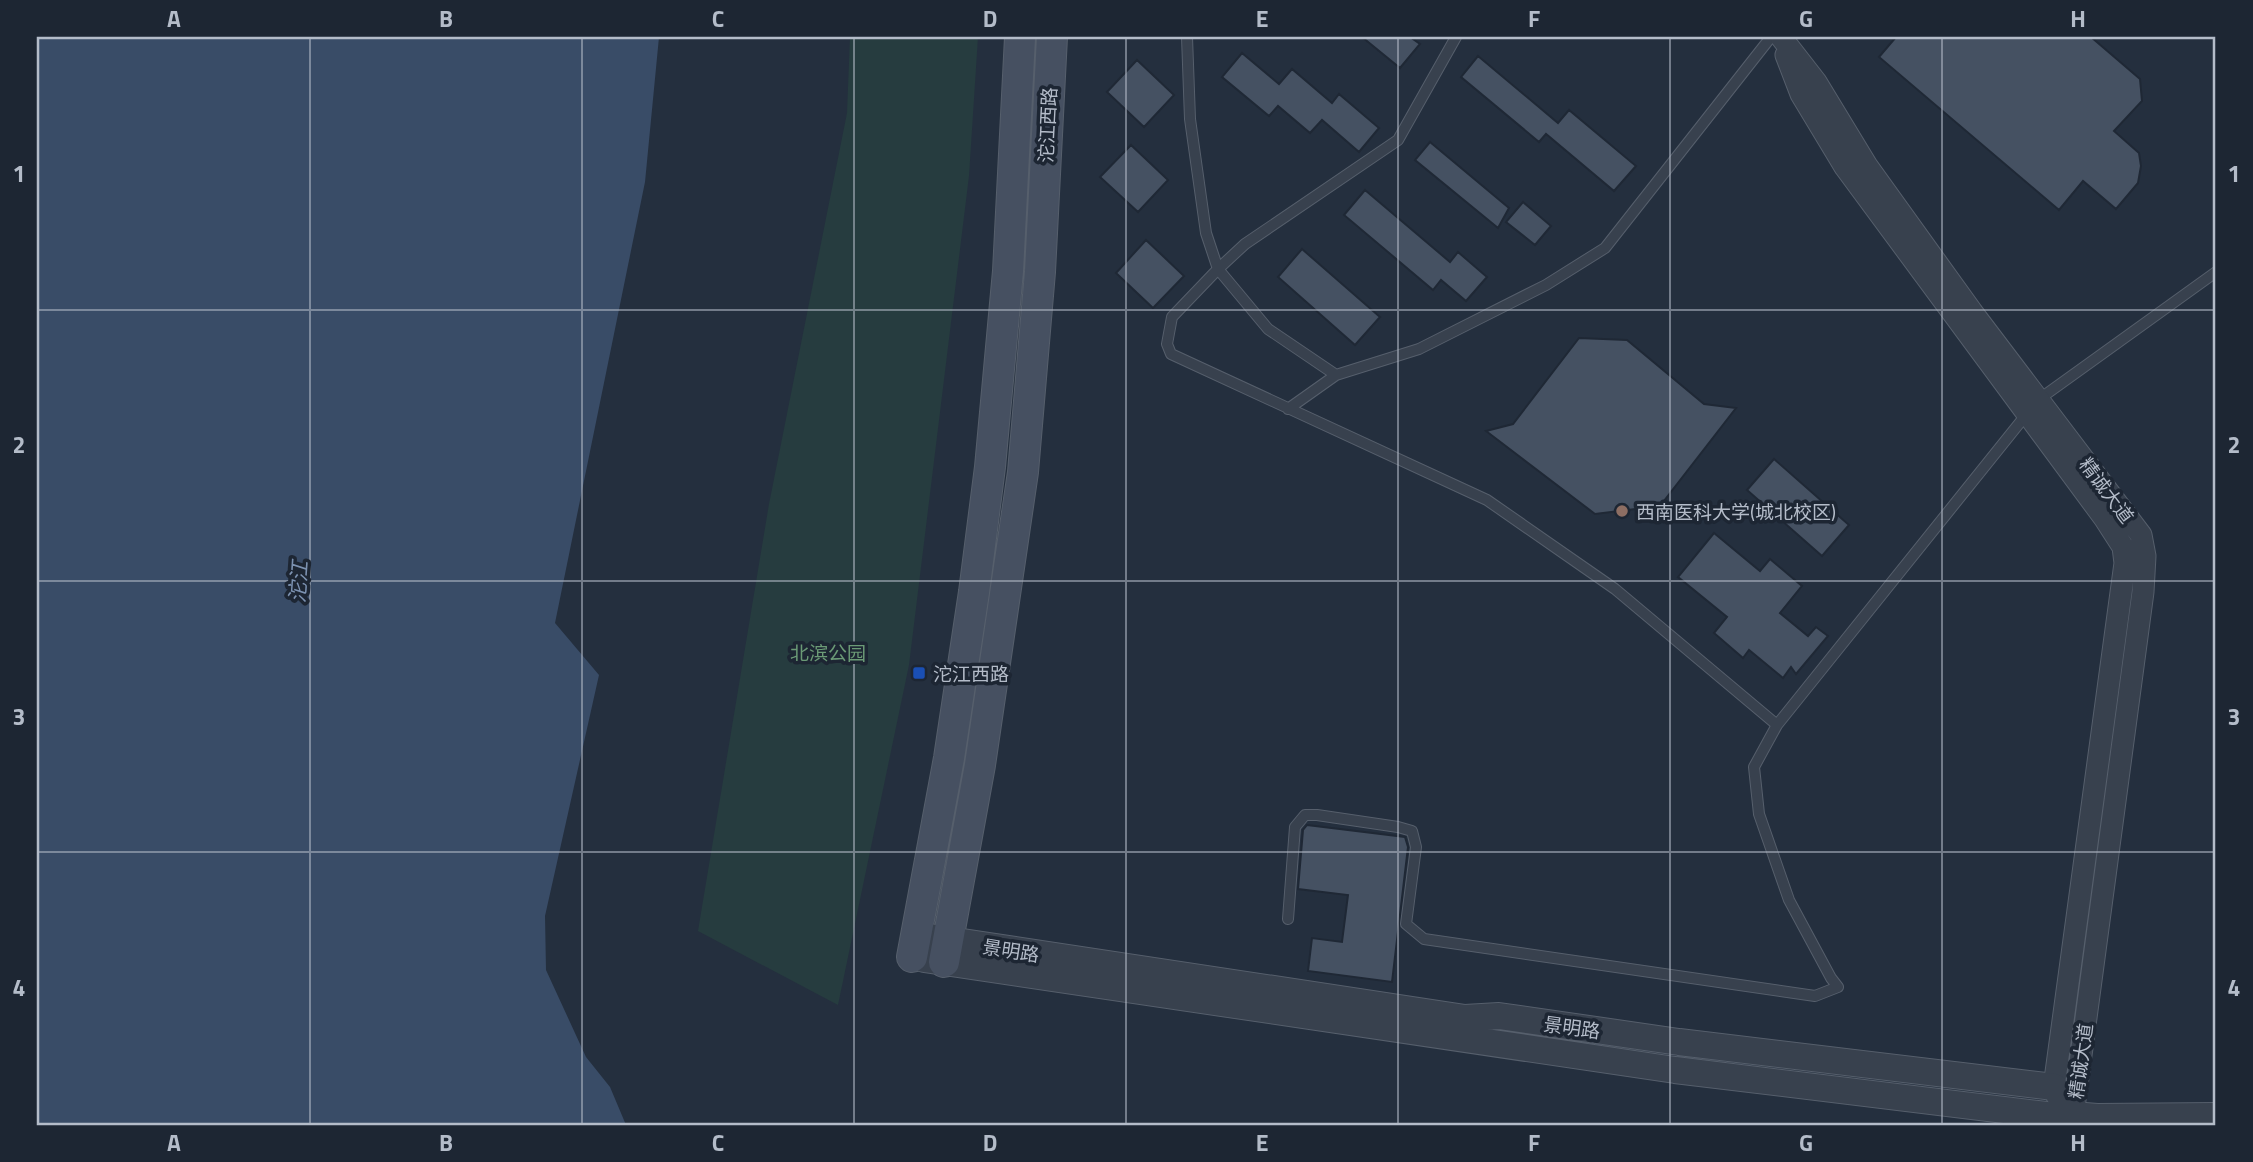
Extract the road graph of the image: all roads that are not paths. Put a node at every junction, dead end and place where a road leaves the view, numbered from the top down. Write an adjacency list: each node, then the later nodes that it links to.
1 (1020, 37): 14 (main road, 沱江西路)
2 (1052, 37): 15 (main road, 沱江西路)
3 (1187, 37): 7 (lane)
4 (1456, 37): 7 (lane)
5 (1771, 37): 9 (lane)
6 (1780, 37): 10 (street, 精诚大道)
7 (1218, 269): 9 (lane); 11 (lane)
8 (2216, 272): 10 (lane)
9 (1336, 375): 11 (lane)
10 (2032, 407): 12 (lane); 16 (street, 精诚大道); 18 (street, 精诚大道)
11 (1288, 409): 12 (lane)
12 (1777, 725): 13 (lane)
13 (1288, 919)
14 (914, 946): 15 (street, 景明路)
15 (946, 951): 16 (street, 景明路); 18 (street, 景明路)
16 (2053, 1087): 18 (street)
17 (2216, 1116): 18 (street, 景明路)
18 (2059, 1121)

